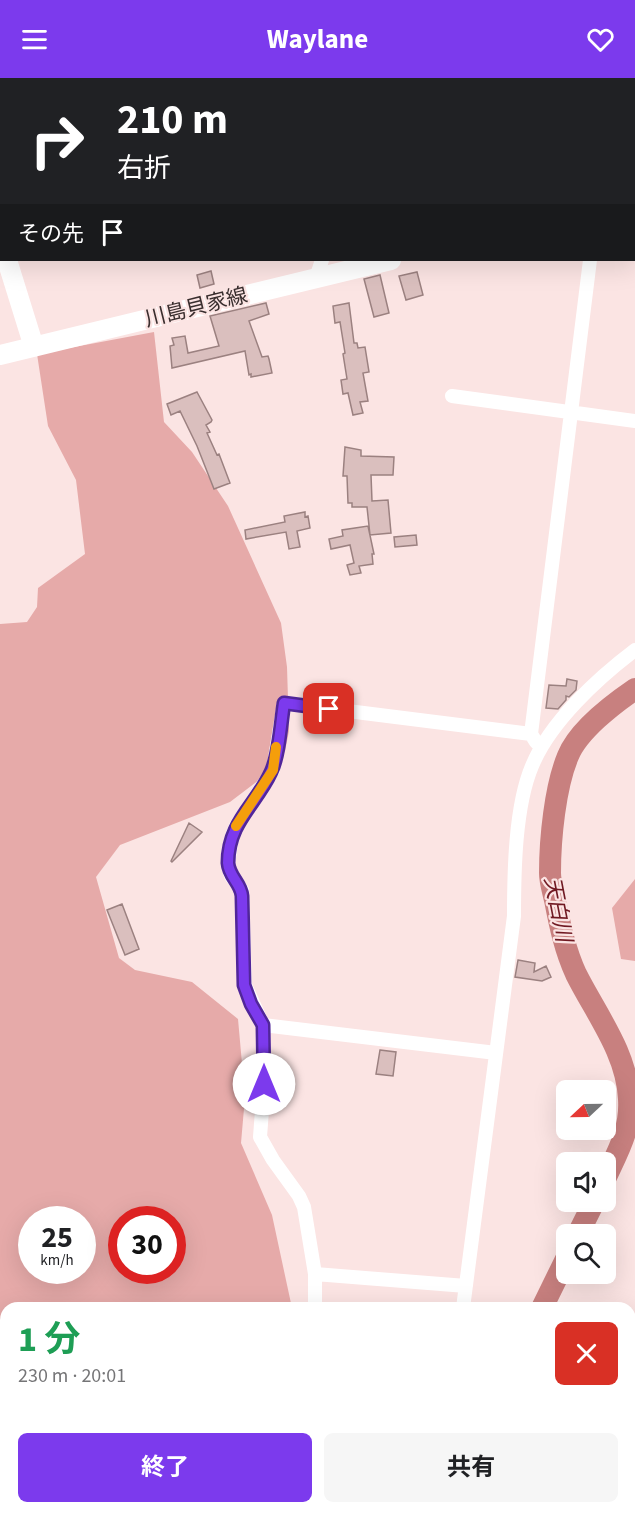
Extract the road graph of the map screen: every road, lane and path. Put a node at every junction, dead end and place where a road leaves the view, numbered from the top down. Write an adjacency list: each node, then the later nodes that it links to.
1 (7, 261): 5 (main road)
2 (382, 261): 4 (main road, 川島貝家線)
3 (590, 261): 8 (street)
4 (319, 268): 5 (main road, 川島貝家線)
5 (34, 347): 6 (main road, 川島貝家線)
6 (0, 355)
7 (452, 396): 8 (street)
8 (571, 412): 9 (street); 11 (street)
9 (635, 421)
10 (635, 650): 12 (street)
11 (531, 734): 12 (street); 13 (street)
12 (540, 749): 14 (street)
13 (263, 1025): 14 (street); 15 (street)
14 (496, 1053): 16 (street)
15 (315, 1274): 16 (street); 17 (street)
16 (466, 1286): 18 (street)
17 (315, 1302)
18 (464, 1302)

